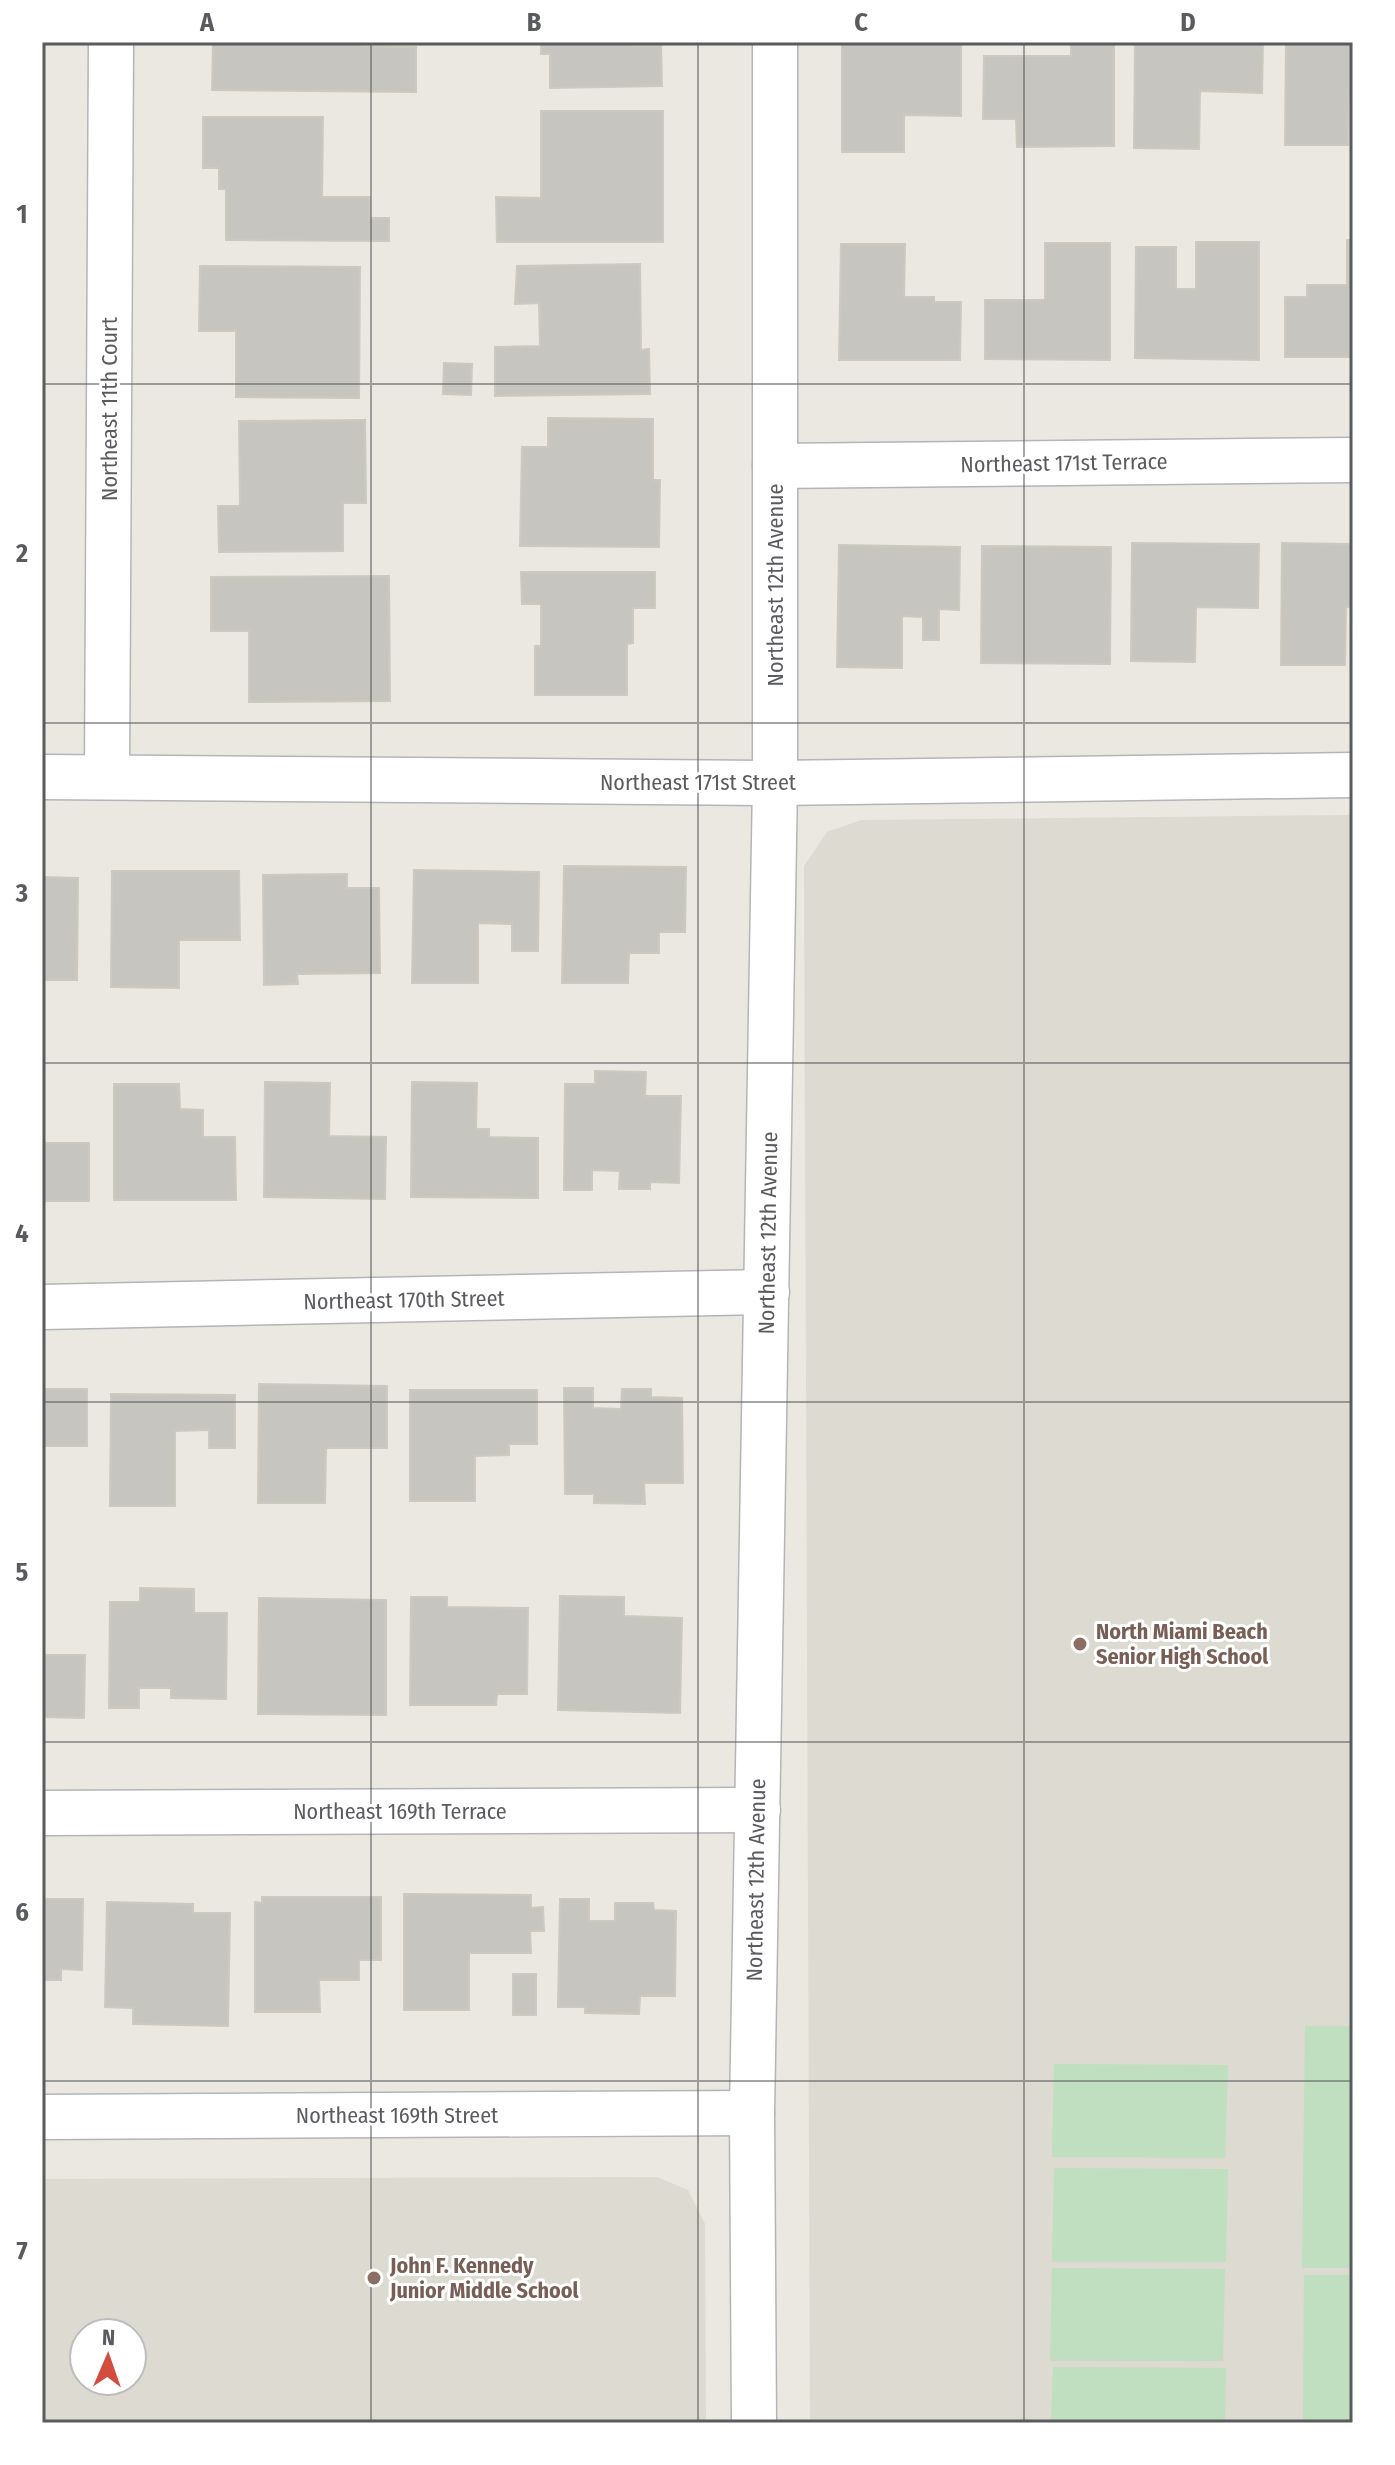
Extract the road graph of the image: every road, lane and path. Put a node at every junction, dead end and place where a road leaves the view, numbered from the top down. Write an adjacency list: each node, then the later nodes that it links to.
1 (111, 42): 6 (street, Northeast 11th Court)
2 (775, 42): 4 (street, Northeast 12th Avenue)
3 (1353, 460): 4 (street, Northeast 171st Terrace)
4 (775, 466): 8 (street, Northeast 12th Avenue)
5 (1353, 775): 8 (street, Northeast 171st Street)
6 (107, 776): 7 (street, Northeast 171st Street); 8 (street, Northeast 171st Street)
7 (42, 777)
8 (775, 783): 9 (street, Northeast 12th Avenue)
9 (767, 1292): 10 (street, Northeast 170th Street); 11 (street, Northeast 12th Avenue)
10 (42, 1307)
11 (758, 1810): 12 (street, Northeast 169th Terrace); 13 (street, Northeast 12th Avenue)
12 (42, 1813)
13 (752, 2113): 14 (street, Northeast 169th Street); 15 (street, Northeast 12th Avenue)
14 (42, 2117)
15 (754, 2423)

